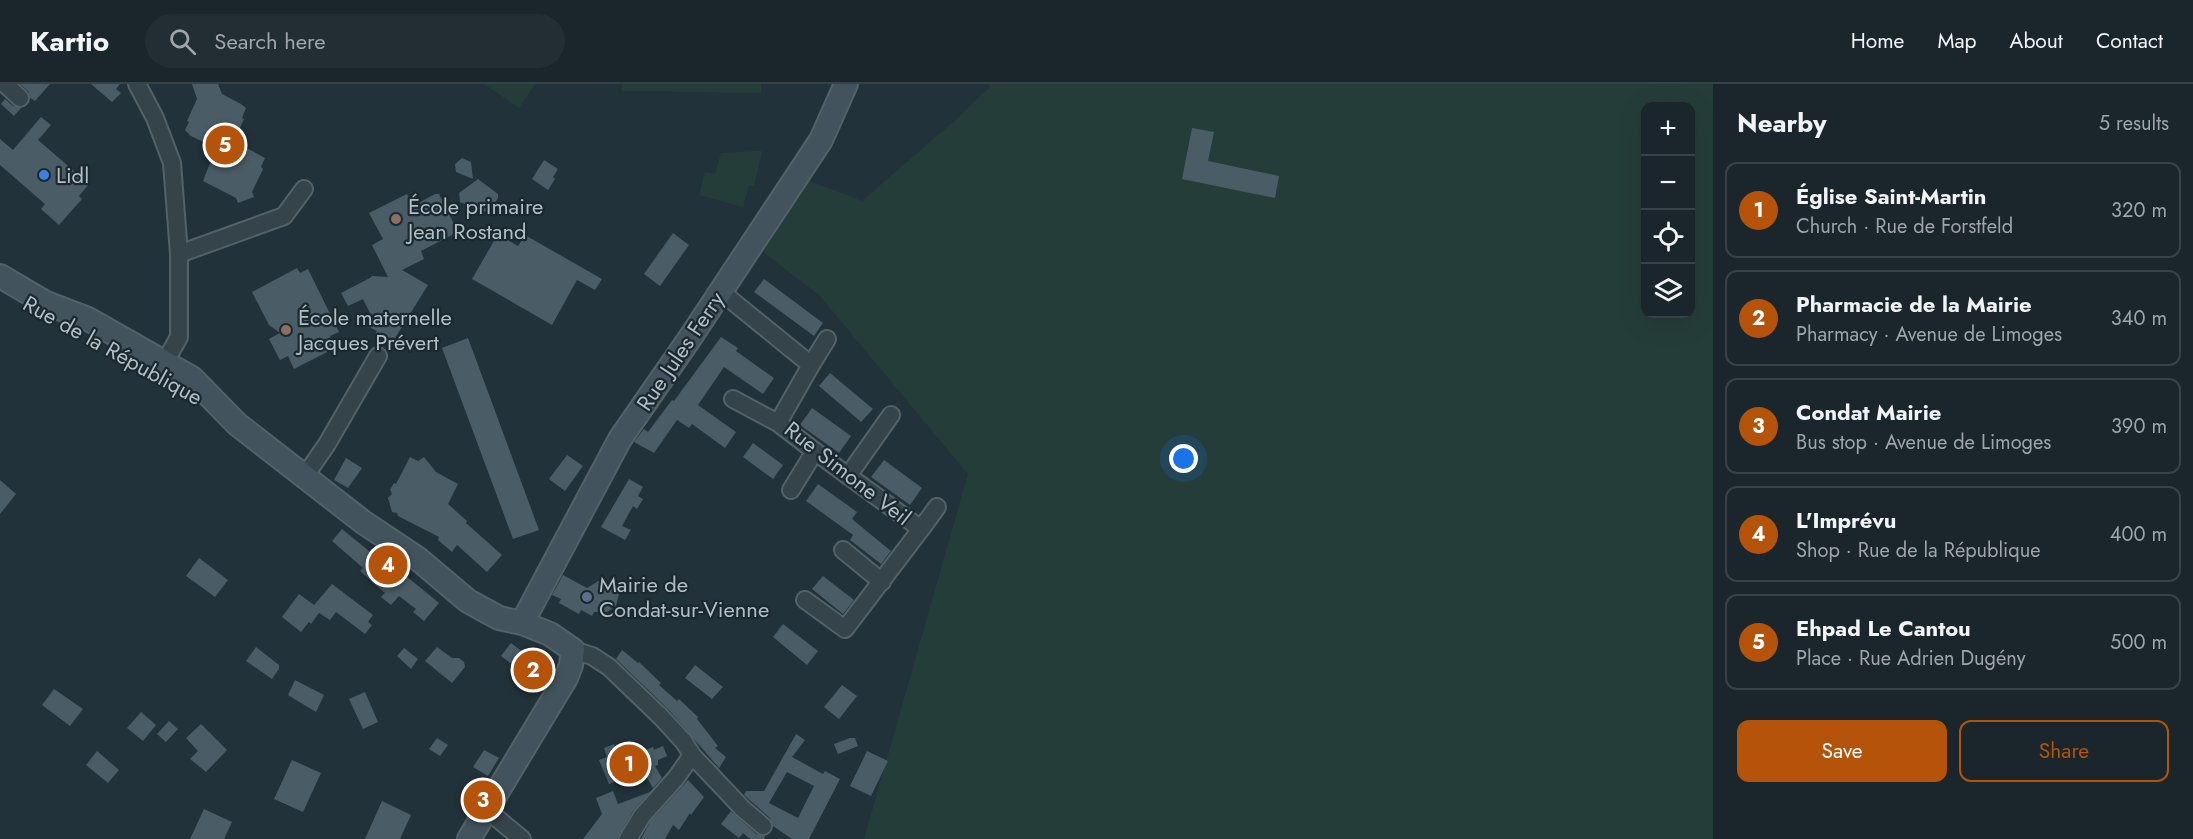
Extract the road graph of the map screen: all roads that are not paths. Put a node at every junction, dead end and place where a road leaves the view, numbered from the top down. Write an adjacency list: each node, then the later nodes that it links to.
1 (5, 84): 4 (street)
2 (137, 84): 6 (street)
3 (846, 84): 8 (main road, Rue Jules Ferry)
4 (20, 98)
5 (304, 189): 6 (street)
6 (179, 254): 11 (street)
7 (2, 283): 11 (main road, Rue de la République)
8 (720, 291): 12 (street); 25 (main road, Rue Jules Ferry)
9 (827, 339): 12 (street, Rue Simone Veil)
10 (378, 356): 17 (street)
11 (156, 364): 17 (main road, Rue de la République)
12 (811, 365): 15 (street, Rue Simone Veil)
13 (734, 399): 15 (street)
14 (891, 415): 18 (street)
15 (778, 423): 16 (street, Rue Simone Veil)
16 (814, 451): 18 (street, Rue Simone Veil); 19 (street)
17 (305, 476): 25 (main road, Rue de la République)
18 (848, 476): 21 (street, Rue Simone Veil)
19 (791, 490)
20 (937, 507): 21 (street)
21 (921, 529): 23 (street, Rue Simone Veil)
22 (843, 550): 23 (street)
23 (882, 582): 24 (street, Rue Simone Veil)
24 (805, 600)
25 (522, 623): 26 (main road, Rue de la République)
26 (573, 650): 27 (street); 28 (main road)
27 (692, 755): 29 (street); 32 (street)
28 (487, 810): 30 (main road); 31 (street)
29 (763, 826)
30 (469, 839)
31 (522, 839)
32 (628, 839)

